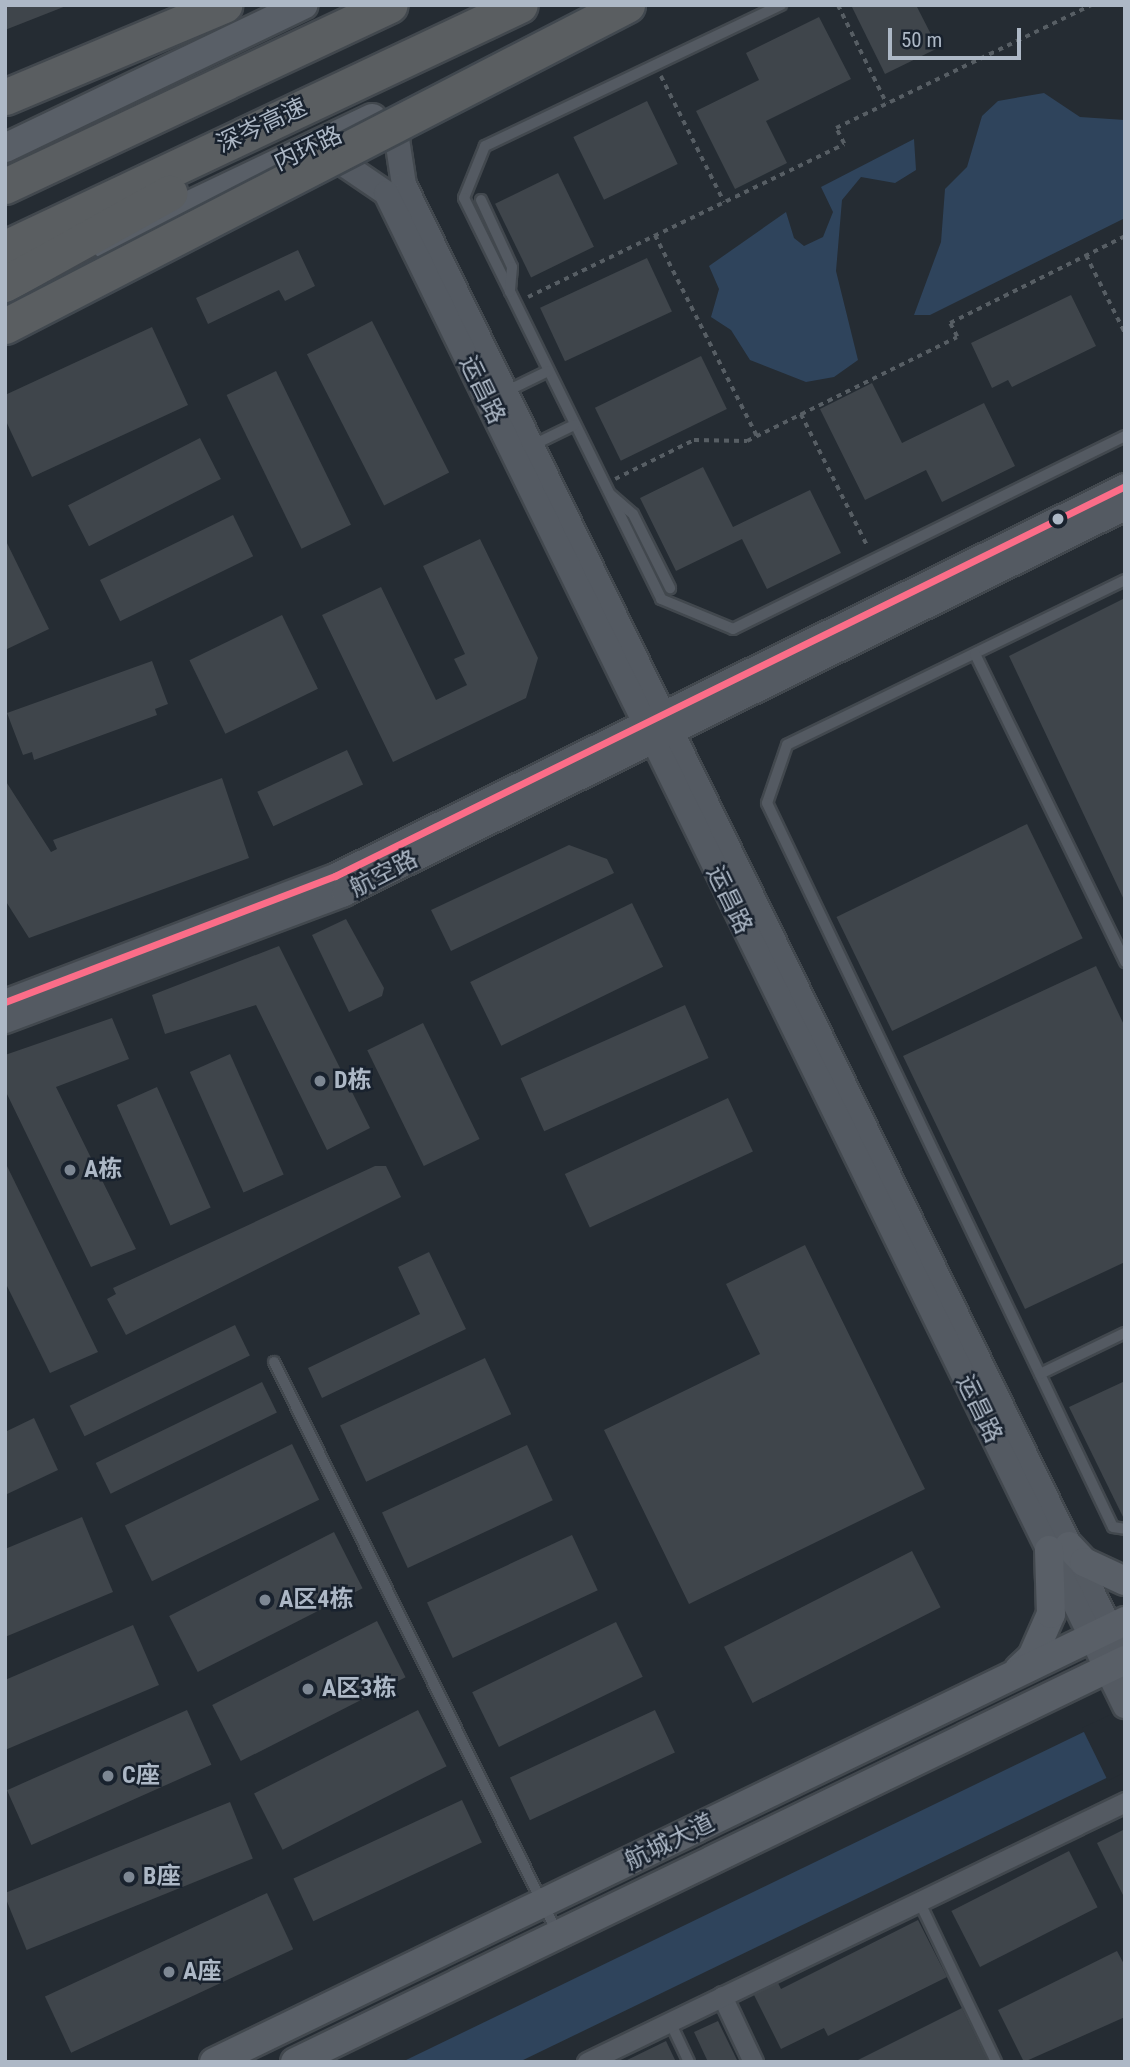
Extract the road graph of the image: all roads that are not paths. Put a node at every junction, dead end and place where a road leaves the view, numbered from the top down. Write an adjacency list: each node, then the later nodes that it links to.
1 (224, 5): 8 (highway)
2 (389, 5): 15 (highway)
3 (520, 5): 9 (highway, 深岑高速)
4 (612, 5): 11 (main road, 内环路)
5 (627, 5): 21 (highway, bridge)
6 (781, 5): 20 (lane)
7 (301, 6): 13 (main road)
8 (102, 53): 10 (highway); 12 (highway)
9 (352, 84): 17 (highway, 深岑高速); 18 (highway)
10 (5, 89)
11 (420, 96): 14 (main road, 内环路); 23 (street, 运昌路)
12 (5, 97)
13 (5, 148)
14 (285, 160): 19 (main road, 内环路); 23 (street, 运昌路)
15 (5, 186)
16 (481, 200): 20 (lane)
17 (5, 248)
18 (5, 284)
19 (5, 293)
20 (513, 298): 22 (lane)
21 (5, 326)
22 (548, 371): 23 (lane); 24 (lane)
23 (496, 396): 26 (street, 运昌路)
24 (574, 425): 26 (lane); 28 (lane)
25 (1125, 436): 28 (lane)
26 (523, 450): 33 (street, 运昌路)
27 (1125, 485): 33 (street, 航空路)
28 (606, 488): 31 (lane)
29 (1125, 508): 33 (street, 航空路)
30 (1125, 580): 32 (lane)
31 (670, 588)
32 (975, 654): 34 (lane); 39 (lane)
33 (655, 727): 35 (street, 航空路); 36 (street, 航空路); 41 (street, 运昌路)
34 (1125, 962)
35 (5, 1002)
36 (5, 1021)
37 (1125, 1333): 39 (lane)
38 (274, 1362): 48 (lane)
39 (1040, 1374): 40 (lane)
40 (1125, 1529)
41 (1059, 1548): 42 (main road); 43 (street, 运昌路); 44 (main road)
42 (1125, 1581)
43 (1108, 1629): 44 (main road, 航城大道); 45 (street, 运昌路)
44 (1010, 1676): 48 (main road, 航城大道)
45 (1120, 1677): 49 (main road, 航城大道)
46 (1125, 1802): 47 (street)
47 (919, 1901): 50 (street); 57 (lane)
48 (543, 1903): 49 (lane); 52 (main road, 航城大道)
49 (559, 1935): 53 (main road, 航城大道)
50 (722, 1997): 51 (street); 56 (street)
51 (670, 2022): 54 (street); 55 (lane)
52 (214, 2062)
53 (295, 2062)
54 (587, 2062)
55 (689, 2062)
56 (753, 2062)
57 (996, 2062)

